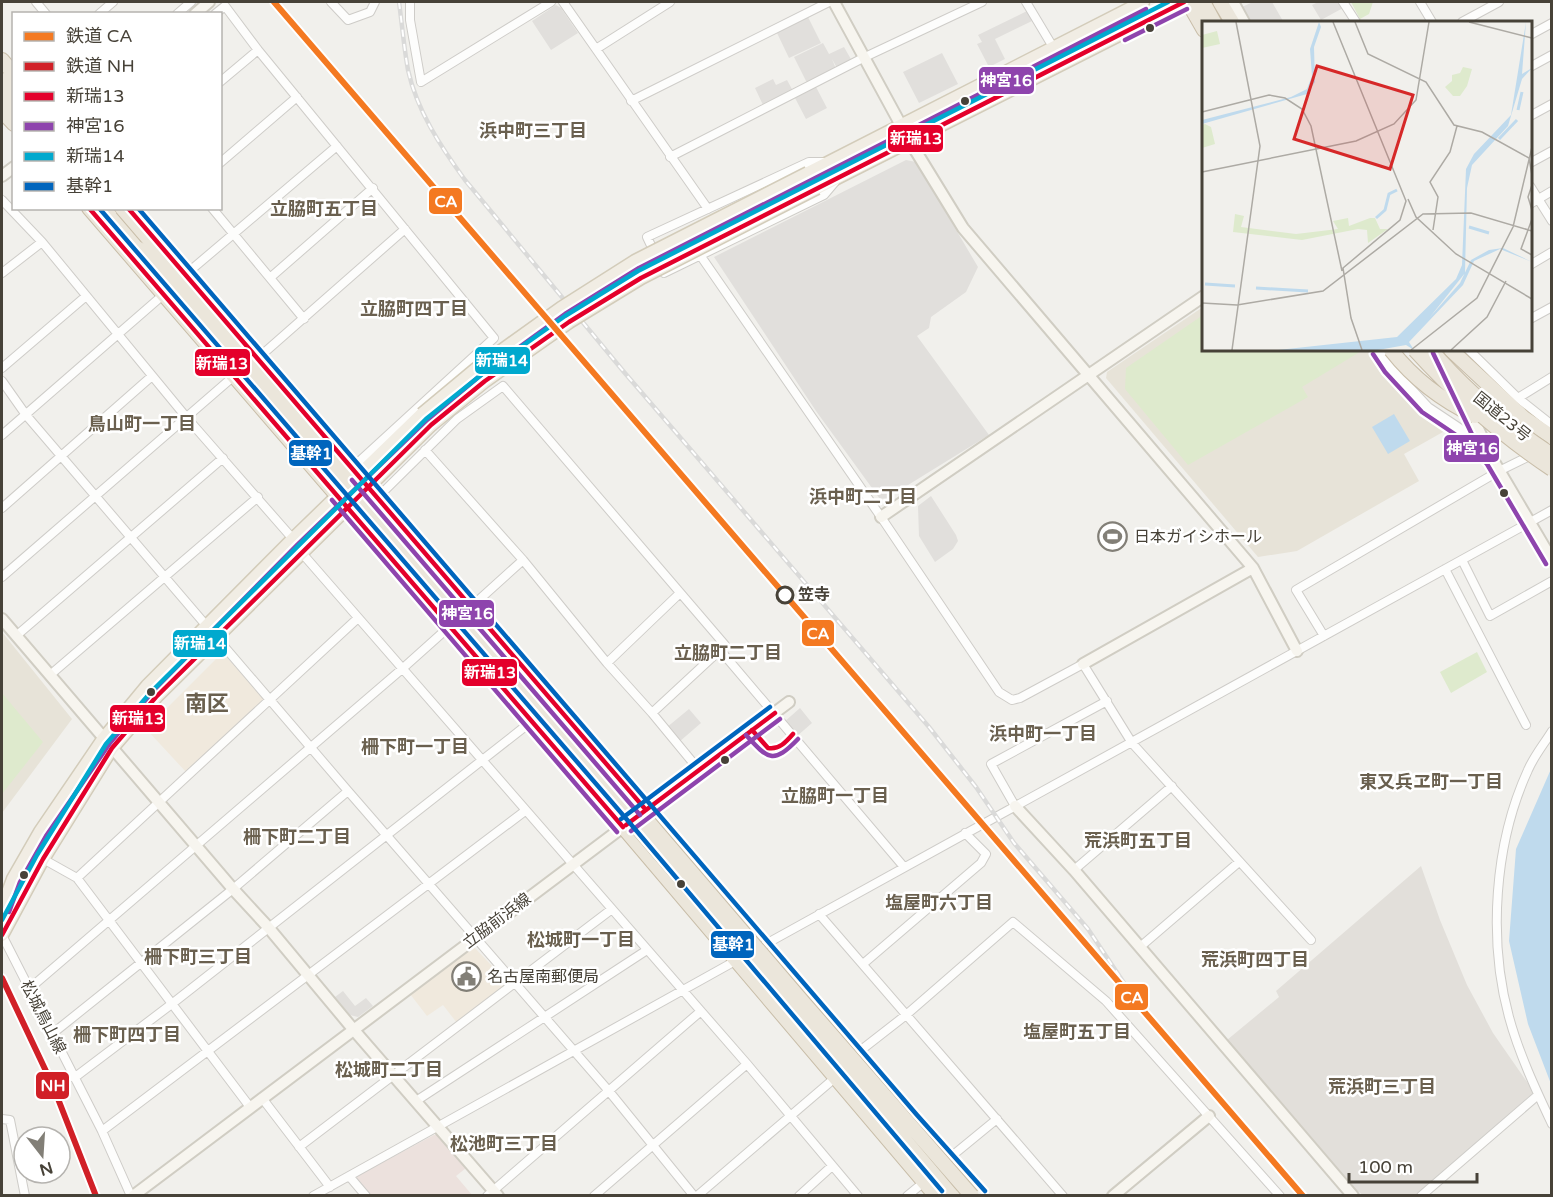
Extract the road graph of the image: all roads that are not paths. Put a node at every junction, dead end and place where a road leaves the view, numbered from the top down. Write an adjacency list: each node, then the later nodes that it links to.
1 (113, 2): 22 (street)
2 (191, 2): 23 (street)
3 (331, 2): 4 (street)
4 (375, 2)
5 (411, 2): 6 (street)
6 (552, 2)
7 (562, 2): 34 (street)
8 (670, 2): 34 (street)
9 (829, 2): 47 (street)
10 (834, 2): 37 (street)
11 (982, 2): 37 (street)
12 (1026, 2): 33 (street)
13 (1143, 2): 33 (main road)
14 (1186, 2): 31 (highway); 51 (main road)
15 (1203, 2): 24 (highway)
16 (1220, 2): 25 (highway)
17 (1233, 2): 26 (street)
18 (1343, 2): 27 (street)
19 (1499, 2): 29 (street)
20 (1423, 3): 28 (street)
21 (223, 4): 35 (street)
22 (101, 12)
23 (179, 12)
24 (1213, 21)
25 (1231, 21)
26 (1243, 21)
27 (1355, 21)
28 (1432, 21)
29 (1464, 21)
30 (1551, 23): 32 (street)
31 (1202, 28)
32 (1532, 34)
33 (1053, 47): 50 (main road)
34 (596, 49): 47 (street)
35 (258, 50): 44 (street); 46 (street)
36 (1551, 55): 40 (street)
37 (865, 57): 50 (street); 54 (street)
38 (2, 60): 41 (highway)
39 (2, 66): 42 (highway)
40 (1532, 66)
41 (12, 72)
42 (12, 78)
43 (2, 80): 45 (highway)
44 (222, 80)
45 (12, 92)
46 (297, 97): 52 (street); 55 (street)
47 (631, 101): 54 (street)
48 (1551, 104): 49 (street)
49 (1532, 115)
50 (902, 125): 51 (street); 56 (main road)
51 (909, 140): 58 (main road); 97 (street)
52 (337, 146): 59 (street); 72 (street)
53 (1551, 151): 57 (street)
54 (670, 157): 63 (street)
55 (222, 161)
56 (831, 162): 63 (street); 117 (main road, bridge)
57 (1532, 162)
58 (839, 177): 76 (street); 118 (main road, bridge)
59 (373, 188): 71 (street); 80 (street)
60 (1551, 191): 62 (street)
61 (2, 200): 73 (street)
62 (1534, 202): 70 (street)
63 (708, 209): 76 (street)
64 (91, 210): 81 (highway)
65 (105, 210): 74 (highway)
66 (112, 210): 74 (highway)
67 (124, 210): 248 (highway, bridge)
68 (130, 210): 79 (highway)
69 (214, 210): 72 (street)
70 (1551, 221)
71 (405, 229): 86 (street); 117 (street)
72 (234, 235): 79 (street); 80 (street)
73 (42, 242): 78 (street); 82 (street)
74 (139, 249): 246 (highway, bridge)
75 (1551, 252): 77 (street)
76 (700, 255): 125 (street)
77 (1532, 264)
78 (2, 273)
79 (185, 275): 95 (highway)
80 (271, 277): 86 (street)
81 (164, 295): 87 (street); 99 (highway)
82 (85, 297): 87 (street); 96 (street)
83 (1202, 297): 97 (street)
84 (1551, 307): 85 (street)
85 (1532, 318)
86 (304, 319): 95 (street)
87 (117, 334): 98 (street); 103 (street)
88 (1380, 351): 114 (street)
89 (1392, 351): 105 (highway, bridge)
90 (1416, 351): 105 (highway, 国道23号, bridge)
91 (1432, 351): 111 (highway, 国道23号, bridge)
92 (1440, 351): 114 (street)
93 (1452, 351): 108 (highway)
94 (1473, 351): 102 (street)
95 (257, 359): 117 (highway)
96 (2, 368)
97 (1088, 374): 125 (street); 133 (street)
98 (152, 376): 104 (street); 112 (street)
99 (234, 376): 104 (street); 119 (highway)
100 (1551, 377): 102 (street)
101 (2, 381): 103 (street)
102 (1518, 398): 106 (street)
103 (26, 414): 107 (street); 112 (street)
104 (187, 418): 113 (street); 120 (street)
105 (1488, 422): 115 (highway, 国道23号, bridge)
106 (1551, 424)
107 (2, 435)
108 (1551, 437)
109 (1551, 445): 116 (street)
110 (425, 450): 118 (street); 130 (street); 138 (street)
111 (1551, 455)
112 (62, 456): 120 (street); 123 (street)
113 (223, 458): 121 (street); 127 (street)
114 (1493, 460): 116 (street)
115 (1551, 469)
116 (1499, 471): 126 (street); 145 (street)
117 (354, 472): 118 (highway); 119 (main road)
118 (373, 492): 122 (main road); 139 (highway)
119 (338, 495): 122 (highway); 128 (main road)
120 (96, 496): 127 (street); 136 (street)
121 (258, 497): 128 (street); 135 (street)
122 (347, 507): 129 (main road); 143 (highway)
123 (2, 508)
124 (1551, 510): 126 (street)
125 (881, 517): 150 (street)
126 (1530, 522): 131 (street); 132 (street)
127 (132, 538): 135 (street); 144 (street)
128 (293, 539): 142 (main road)
129 (301, 552): 140 (street); 146 (main road)
130 (523, 560): 139 (street); 149 (street)
131 (1462, 560): 134 (street); 137 (street)
132 (1551, 560)
133 (1253, 568): 148 (street); 150 (street)
134 (1445, 569): 145 (street); 159 (street)
135 (165, 577): 142 (street); 152 (street)
136 (2, 578)
137 (1551, 581)
138 (679, 594): 147 (street); 149 (street)
139 (471, 607): 170 (highway)
140 (358, 618): 151 (street); 153 (street)
141 (2, 619): 144 (street)
142 (208, 626): 146 (street); 161 (main road)
143 (450, 626): 151 (street); 158 (highway)
144 (16, 636): 152 (street)
145 (1324, 636): 148 (street)
146 (217, 637): 153 (street); 161 (main road)
147 (720, 650): 156 (street); 157 (street)
148 (1297, 651): 162 (street)
149 (607, 663): 156 (street)
150 (1083, 664): 154 (street)
151 (402, 669): 163 (street); 164 (street)
152 (50, 675): 161 (street)
153 (270, 700): 163 (street); 168 (street)
154 (1107, 701): 162 (street); 169 (street)
155 (789, 702): 157 (street, 立脇前浜線)
156 (652, 713): 165 (street)
157 (775, 713): 165 (street, 立脇前浜線); 179 (street)
158 (532, 721): 164 (street); 172 (highway)
159 (1526, 725)
160 (1551, 731): 217 (street)
161 (108, 743): 168 (street); 176 (main road); 184 (main road)
162 (1132, 743): 166 (street); 169 (street)
163 (311, 747): 167 (street); 175 (street)
164 (481, 761): 171 (street); 174 (street)
165 (699, 770): 170 (street, 立脇前浜線)
166 (1172, 786): 177 (street); 180 (street)
167 (348, 790): 174 (street); 183 (street)
168 (158, 802): 175 (street); 181 (street)
169 (1015, 806): 173 (street); 180 (street)
170 (646, 810): 172 (street, 立脇前浜線); 192 (highway)
171 (525, 811): 178 (street); 182 (street)
172 (623, 827): 178 (street, 立脇前浜線); 195 (highway)
173 (965, 834): 179 (street); 197 (street)
174 (387, 835): 182 (street); 188 (street)
175 (196, 846): 183 (street); 187 (street)
176 (43, 859): 181 (street); 189 (main road)
177 (1239, 862): 191 (street); 193 (street)
178 (574, 864): 185 (street); 190 (street, 立脇前浜線)
179 (904, 867): 186 (street)
180 (1074, 870): 193 (street)
181 (77, 878): 187 (street)
182 (428, 884): 190 (street); 198 (street)
183 (232, 889): 188 (street); 196 (street)
184 (2, 909)
185 (612, 909): 194 (street); 199 (street)
186 (819, 914): 192 (street); 197 (street)
187 (110, 920): 196 (street); 200 (street)
188 (268, 927): 198 (street); 202 (street)
189 (2, 935): 200 (street, 松城鳥山線)
190 (475, 937): 199 (street); 207 (street, 立脇前浜線)
191 (1311, 940)
192 (762, 946): 195 (street); 206 (highway)
193 (1140, 947): 253 (street)
194 (647, 950): 201 (street); 205 (street)
195 (736, 960): 201 (street); 214 (highway)
196 (141, 963): 202 (street); 208 (street)
197 (863, 964): 204 (street)
198 (307, 976): 207 (street); 210 (street)
199 (514, 983): 205 (street); 213 (street)
200 (29, 989): 208 (street, 松城鳥山線)
201 (683, 990): 203 (street); 209 (street)
202 (173, 1003): 210 (street); 215 (street)
203 (701, 1011): 212 (street); 216 (street)
204 (906, 1015): 211 (street); 222 (street); 224 (street)
205 (543, 1017): 209 (street); 219 (street)
206 (833, 1028): 211 (highway); 247 (highway)
207 (353, 1029): 213 (street); 218 (street, 立脇前浜線)
208 (52, 1034): 215 (street, 松城鳥山線)
209 (574, 1051): 216 (street); 226 (street)
210 (209, 1052): 220 (street); 227 (street)
211 (856, 1054): 230 (highway)
212 (747, 1064): 221 (street); 228 (street)
213 (393, 1076): 219 (street); 229 (street)
214 (836, 1077): 221 (street); 233 (highway)
215 (74, 1078): 227 (street, 松城鳥山線)
216 (608, 1090): 228 (street); 235 (street)
217 (1538, 1095): 225 (street); 254 (street)
218 (262, 1098): 220 (street, 立脇前浜線); 229 (street)
219 (416, 1101): 226 (street)
220 (250, 1107): 237 (street, 立脇前浜線)
221 (790, 1116): 231 (street); 241 (street)
222 (1209, 1116): 251 (street); 252 (street)
223 (2, 1119): 236 (street)
224 (997, 1119): 230 (street); 250 (street)
225 (1551, 1124)
226 (438, 1127): 232 (street); 235 (street)
227 (102, 1131): 237 (street, 松城鳥山線)
228 (652, 1145): 240 (street); 241 (street)
229 (299, 1147): 234 (street)
230 (947, 1160): 249 (highway)
231 (832, 1166): 242 (street); 243 (street)
232 (349, 1176): 234 (street); 239 (street)
233 (924, 1182): 244 (street); 245 (highway)
234 (330, 1187): 238 (street)
235 (493, 1194)
236 (25, 1196)
237 (132, 1196)
238 (313, 1196)
239 (366, 1196)
240 (594, 1196)
241 (696, 1196)
242 (799, 1196)
243 (858, 1196)
244 (907, 1196)
245 (936, 1196)
246 (952, 1196)
247 (960, 1196)
248 (972, 1196)
249 (978, 1196)
250 (1063, 1196)
251 (1113, 1196)
252 (1280, 1196)
253 (1353, 1196)
254 (1421, 1196)

